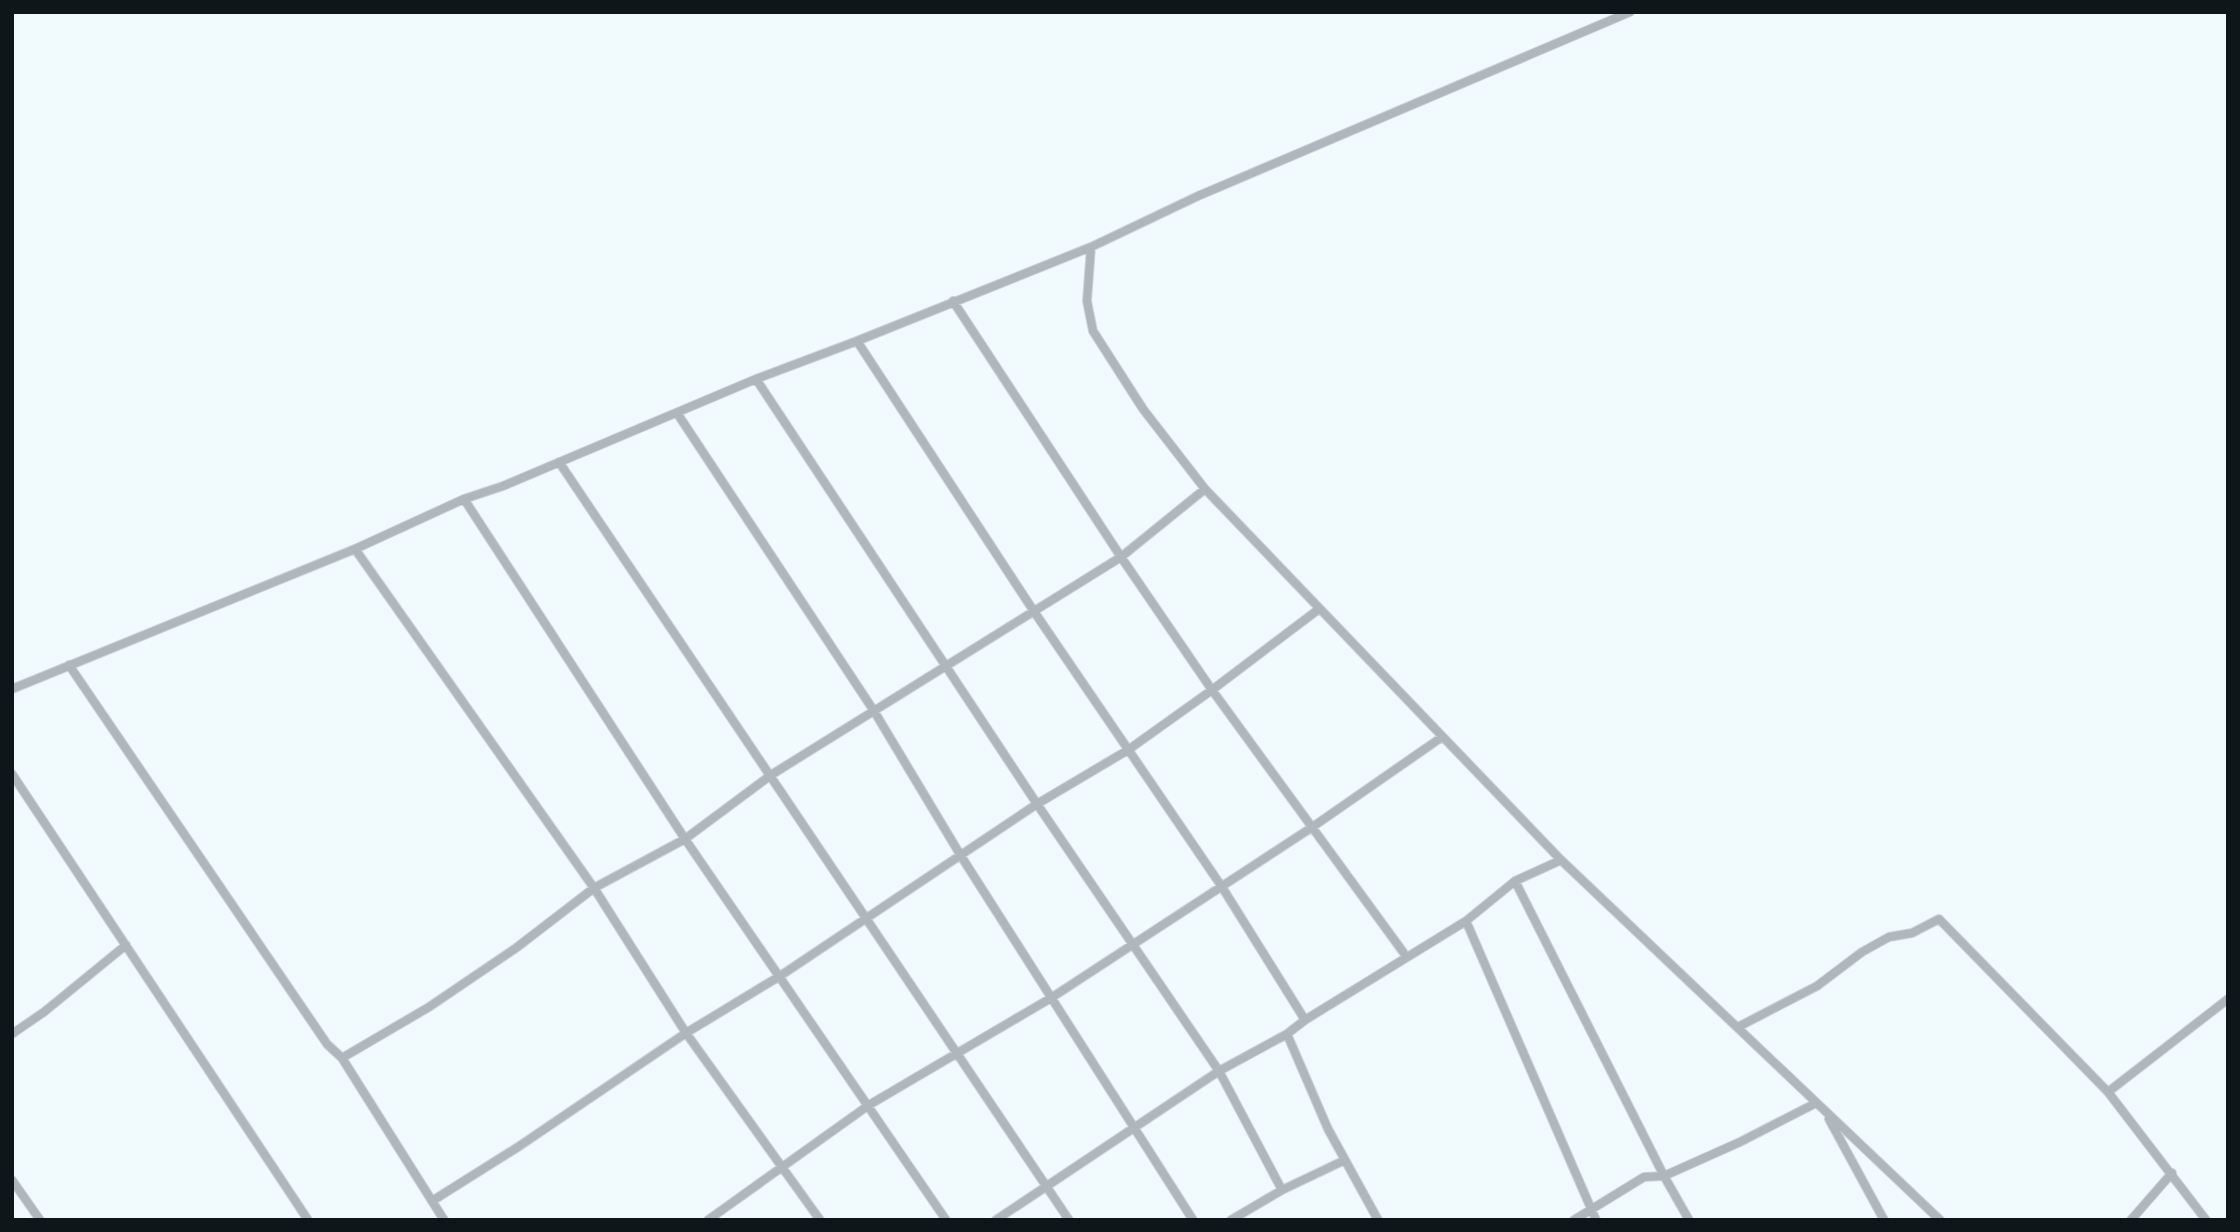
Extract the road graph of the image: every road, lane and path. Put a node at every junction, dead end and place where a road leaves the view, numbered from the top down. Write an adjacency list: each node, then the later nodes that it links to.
1 (1630, 12): 2 (street)
2 (1091, 247): 3 (street); 8 (street)
3 (953, 301): 4 (street); 11 (street)
4 (857, 341): 5 (street); 13 (street)
5 (756, 379): 6 (street); 15 (street)
6 (677, 413): 7 (street); 18 (street)
7 (559, 462): 9 (street); 22 (street)
8 (1205, 489): 11 (street); 12 (street)
9 (464, 499): 10 (street); 25 (street)
10 (355, 549): 14 (street); 30 (street)
11 (1121, 557): 13 (street); 17 (street)
12 (1319, 609): 17 (street); 19 (street)
13 (1033, 610): 15 (street); 20 (street)
14 (69, 665): 16 (street); 45 (street)
15 (947, 667): 18 (street); 23 (street)
16 (12, 689)
17 (1212, 690): 20 (street); 24 (street)
18 (874, 711): 22 (street); 26 (street)
19 (1442, 737): 24 (street); 27 (street)
20 (1128, 750): 23 (street); 29 (street)
21 (12, 774): 34 (street)
22 (771, 775): 25 (street); 31 (street)
23 (1037, 804): 26 (street); 33 (street)
24 (1311, 828): 29 (street); 35 (street)
25 (685, 839): 30 (street); 36 (street)
26 (961, 856): 31 (street); 37 (street)
27 (1561, 860): 28 (street); 40 (street)
28 (1515, 881): 32 (street); 55 (street)
29 (1222, 887): 33 (street); 39 (street)
30 (594, 888): 41 (street); 45 (street)
31 (866, 917): 36 (street); 44 (street)
32 (1466, 920): 35 (street); 60 (street)
33 (1133, 945): 37 (street); 46 (street)
34 (126, 946): 42 (street); 62 (street)
35 (1406, 956): 39 (street)
36 (780, 976): 41 (street); 49 (street)
37 (1051, 998): 44 (street); 51 (street)
38 (2228, 999): 47 (street)
39 (1305, 1020): 43 (street)
40 (1738, 1027): 47 (street); 48 (street)
41 (686, 1033): 53 (street); 59 (street)
42 (12, 1034)
43 (1287, 1034): 46 (street); 52 (street)
44 (957, 1052): 49 (street); 57 (street)
45 (342, 1058): 59 (street)
46 (1219, 1071): 51 (street); 58 (street)
47 (2108, 1093): 54 (street)
48 (1816, 1103): 50 (street); 55 (street)
49 (869, 1105): 53 (street); 66 (street)
50 (1824, 1110): 75 (street); 76 (street)
51 (1136, 1128): 57 (street); 69 (street)
52 (1345, 1160): 58 (street); 71 (street)
53 (783, 1168): 64 (street); 65 (street)
54 (2172, 1173): 77 (street); 78 (street)
55 (1664, 1176): 60 (street); 74 (street)
56 (12, 1180): 61 (street)
57 (1046, 1188): 67 (street); 68 (street)
58 (1282, 1190): 70 (street)
59 (432, 1201): 63 (street)
60 (1591, 1211): 72 (street); 73 (street)
61 (40, 1220)
62 (308, 1220)
63 (444, 1220)
64 (708, 1220)
65 (820, 1220)
66 (946, 1220)
67 (996, 1220)
68 (1069, 1220)
69 (1193, 1220)
70 (1231, 1220)
71 (1378, 1220)
72 (1574, 1220)
73 (1597, 1220)
74 (1689, 1220)
75 (1884, 1220)
76 (1940, 1220)
77 (2132, 1220)
78 (2206, 1220)

